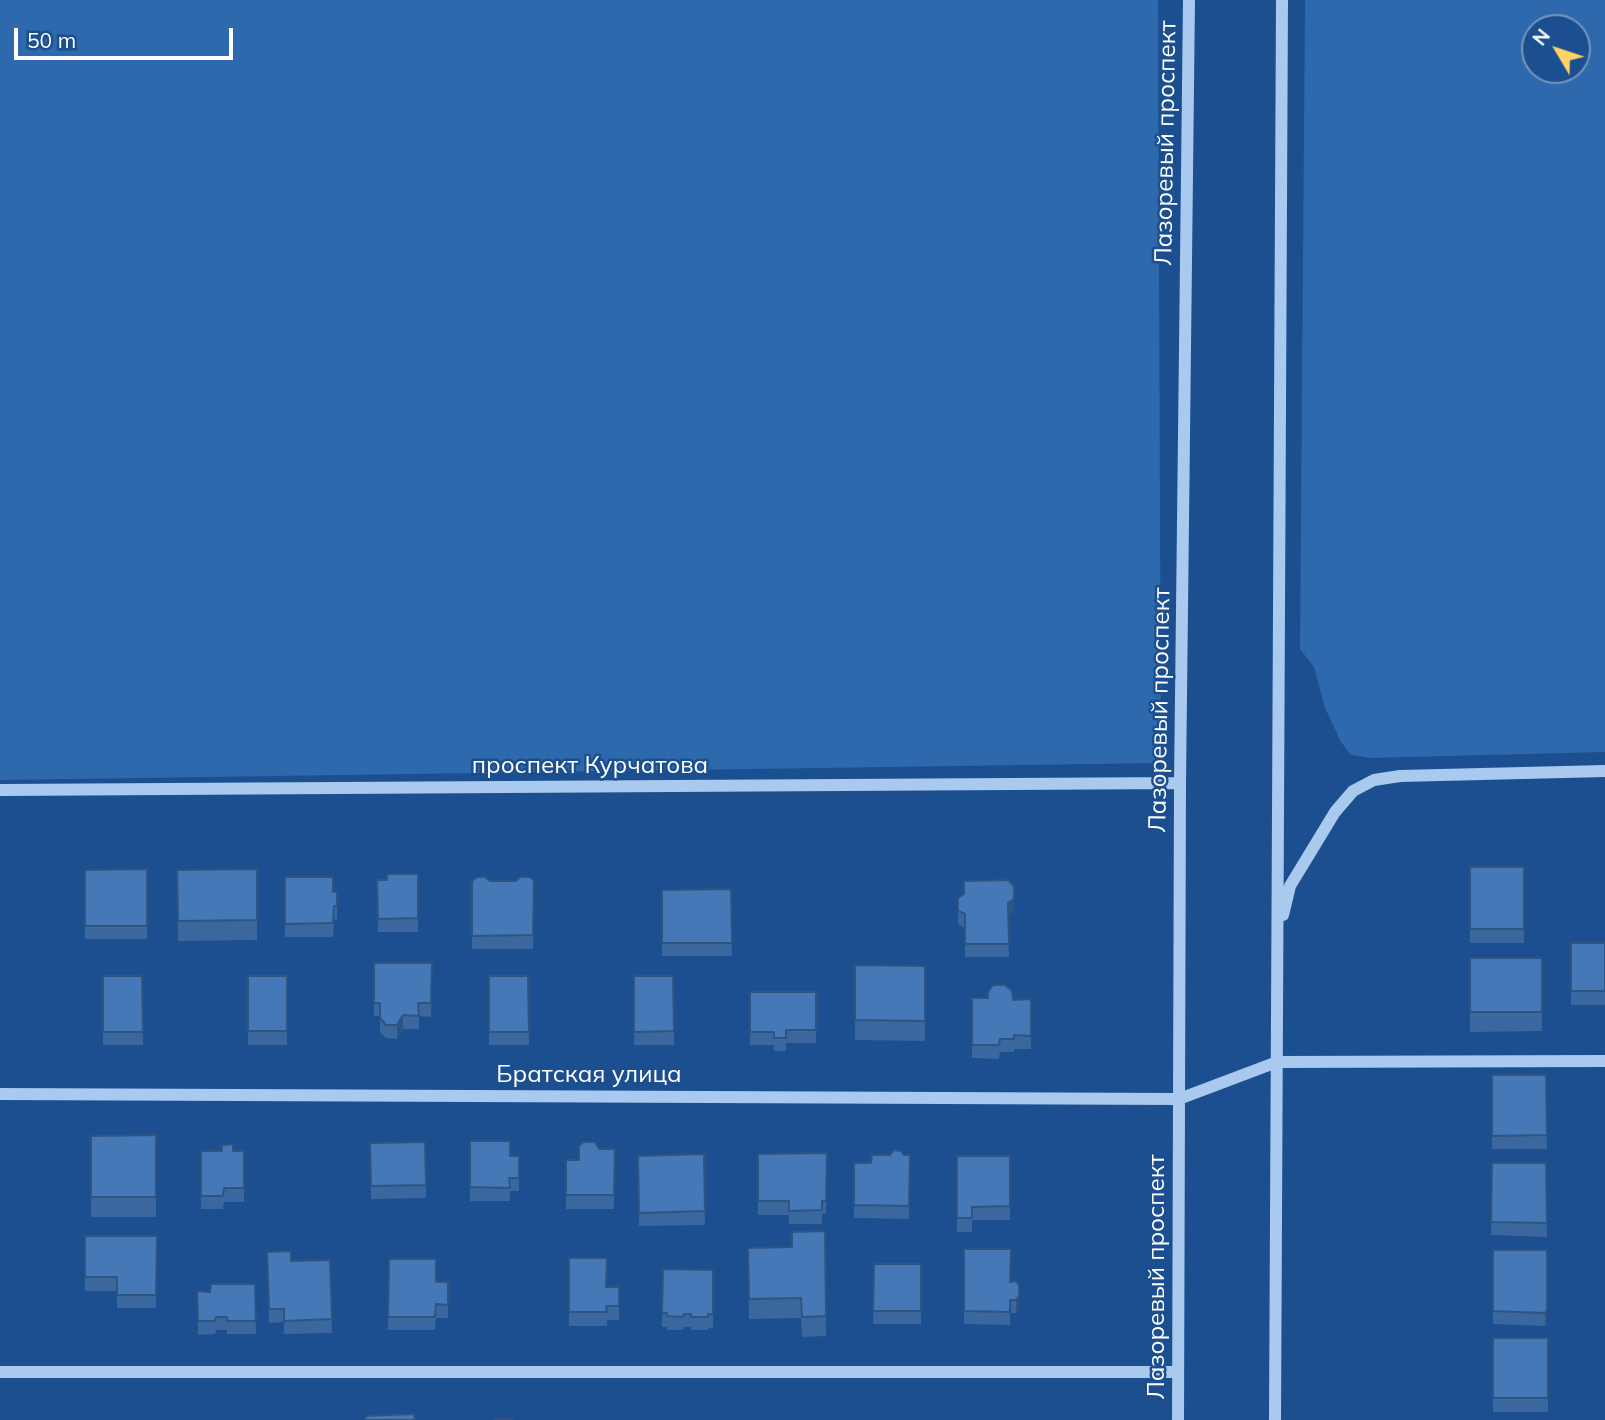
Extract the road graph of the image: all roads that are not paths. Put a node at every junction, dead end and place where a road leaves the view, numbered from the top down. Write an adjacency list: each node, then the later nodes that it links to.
1 (1189, 0): 4 (street, Лазоревый проспект)
2 (1282, 0): 6 (street)
3 (1605, 771): 6 (street)
4 (1180, 783): 5 (street, проспект Курчатова); 10 (street, Лазоревый проспект)
5 (0, 790)
6 (1278, 934): 8 (street)
7 (1605, 1061): 8 (street)
8 (1277, 1062): 10 (street); 14 (street)
9 (0, 1094): 10 (street, Братская улица)
10 (1179, 1099): 12 (street, Лазоревый проспект)
11 (0, 1372): 12 (street)
12 (1178, 1372): 13 (street, Лазоревый проспект)
13 (1178, 1420)
14 (1275, 1420)

